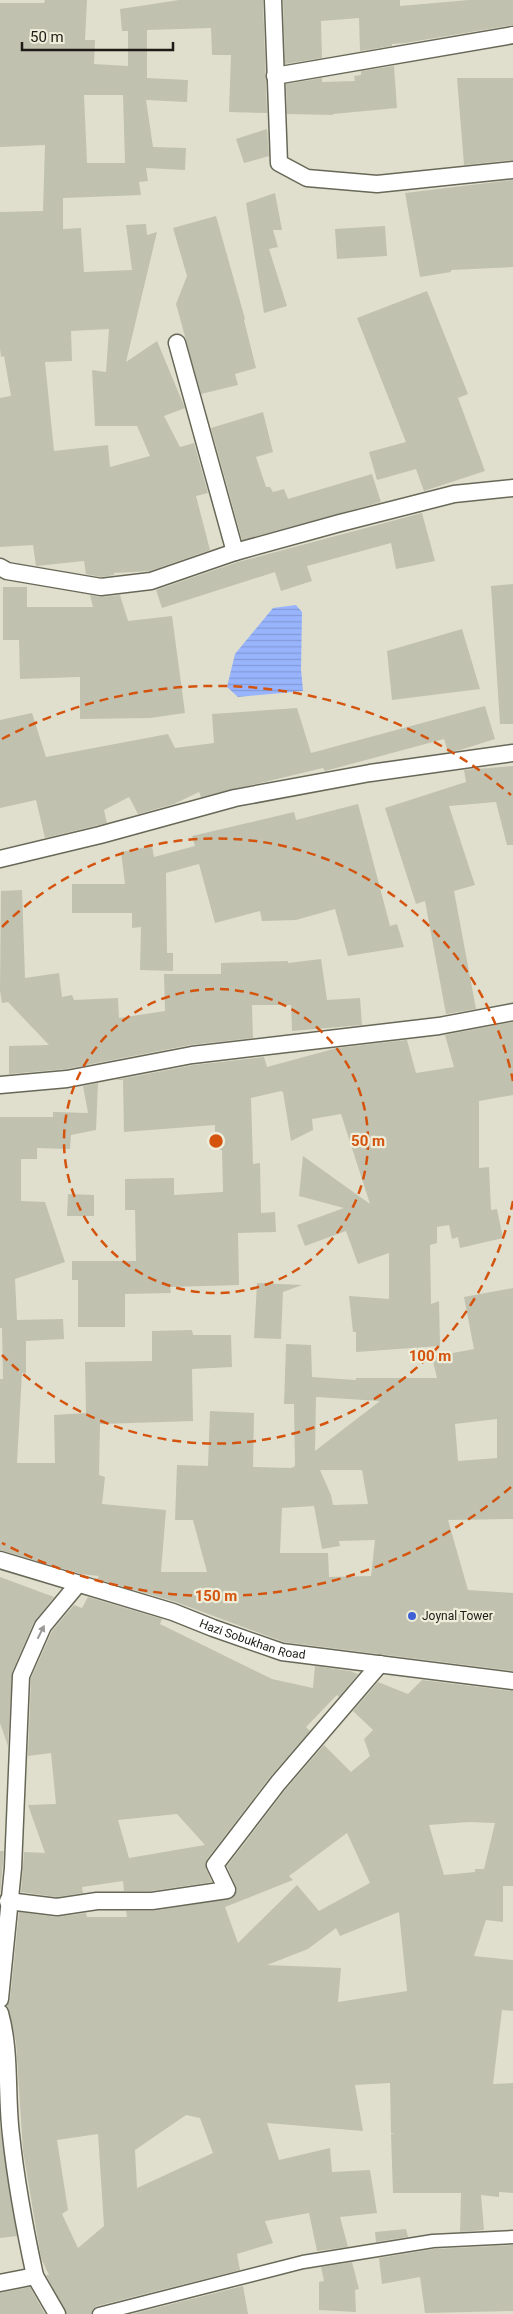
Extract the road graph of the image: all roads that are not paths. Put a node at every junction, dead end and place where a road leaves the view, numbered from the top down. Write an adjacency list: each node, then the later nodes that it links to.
1 (273, 0): 3 (street)
2 (513, 35): 3 (street)
3 (275, 76): 4 (street)
4 (513, 170)
5 (177, 343): 7 (street)
6 (513, 488): 7 (street)
7 (235, 552): 8 (street)
8 (0, 567)
9 (513, 753): 10 (street)
10 (0, 859)
11 (513, 1012): 12 (street)
12 (0, 1085)
13 (0, 1560): 14 (street, Hazi Sobukhan Road)
14 (78, 1584): 15 (street, Hazi Sobukhan Road); 17 (street, one-way to 14)
15 (380, 1664): 16 (street, Hazi Sobukhan Road); 17 (street)
16 (513, 1681)
17 (8, 1901): 18 (street)
18 (0, 1999)
19 (0, 2013): 21 (street)
20 (513, 2237): 24 (street)
21 (35, 2276): 22 (street); 23 (street)
22 (0, 2283)
23 (57, 2314)
24 (99, 2314)

